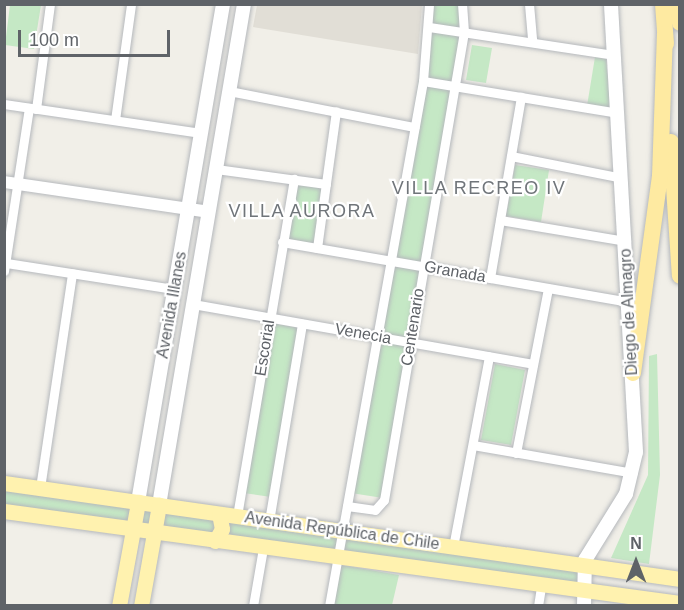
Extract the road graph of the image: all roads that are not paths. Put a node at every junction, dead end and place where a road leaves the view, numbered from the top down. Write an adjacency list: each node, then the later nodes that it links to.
1 (50, 4): 22 (street)
2 (131, 4): 25 (street)
3 (223, 4): 27 (main road, Avenida Illanes)
4 (244, 4): 19 (main road, Avenida Illanes)
5 (429, 4): 12 (street)
6 (462, 4): 13 (street, Centenario)
7 (529, 4): 15 (street)
8 (611, 4): 16 (main road, Diego de Almagro)
9 (663, 4): 14 (highway)
10 (678, 4): 11 (highway)
11 (680, 23)
12 (429, 27): 13 (street); 17 (street)
13 (464, 32): 15 (street); 18 (street, Centenario)
14 (665, 34): 44 (highway); 56 (highway)
15 (532, 41): 16 (street)
16 (615, 55): 24 (main road, Diego de Almagro)
17 (423, 81): 18 (street); 26 (street)
18 (456, 85): 20 (street); 42 (street, Centenario)
19 (229, 91): 23 (street); 29 (main road, Avenida Illanes)
20 (521, 97): 24 (street); 28 (street)
21 (4, 104): 22 (street)
22 (32, 108): 25 (street); 32 (street)
23 (336, 111): 26 (street); 33 (street)
24 (618, 113): 30 (main road, Diego de Almagro)
25 (115, 120): 27 (street)
26 (414, 127): 40 (street)
27 (201, 133): 34 (main road, Avenida Illanes)
28 (511, 156): 30 (street); 36 (street)
29 (216, 169): 31 (street); 35 (main road, Avenida Illanes)
30 (622, 178): 37 (main road, Diego de Almagro)
31 (294, 179): 33 (street); 38 (street, Escorial)
32 (11, 183): 34 (street); 41 (street)
33 (326, 184): 39 (street)
34 (188, 208): 35 (street); 47 (main road, Avenida Illanes)
35 (209, 212): 49 (main road, Avenida Illanes)
36 (500, 220): 37 (street); 45 (street)
37 (626, 241): 48 (main road, Diego de Almagro)
38 (282, 242): 39 (street, Granada); 50 (street, Escorial)
39 (317, 248): 40 (street, Granada)
40 (389, 260): 42 (street, Granada); 52 (street)
41 (5, 267): 43 (street)
42 (423, 267): 45 (street, Granada); 53 (street, Centenario)
43 (72, 273): 47 (street); 61 (street)
44 (680, 276)
45 (490, 278): 46 (street, Granada)
46 (548, 288): 48 (street, Granada); 55 (street)
47 (174, 289): 62 (main road, Avenida Illanes)
48 (628, 302): 56 (main road, Diego de Almagro)
49 (193, 304): 50 (street, Venecia); 63 (main road, Avenida Illanes)
50 (270, 318): 51 (street, Venecia); 67 (street, Escorial)
51 (303, 324): 52 (street, Venecia); 68 (street)
52 (376, 336): 53 (street, Venecia); 64 (street)
53 (410, 342): 54 (street, Venecia); 64 (street, Centenario)
54 (489, 356): 55 (street, Venecia); 57 (street)
55 (533, 364): 58 (street)
56 (633, 373): 59 (main road, Diego de Almagro)
57 (473, 446): 58 (street); 73 (street)
58 (516, 453): 59 (street)
59 (633, 473): 76 (main road, Diego de Almagro)
60 (4, 483): 61 (main road, Avenida República de Chile)
61 (40, 488): 62 (main road, Avenida República de Chile)
62 (138, 502): 63 (main road, Avenida República de Chile); 69 (main road, Avenida Illanes)
63 (159, 505): 66 (main road, Avenida República de Chile); 71 (main road, Avenida Illanes)
64 (347, 506): 70 (street)
65 (4, 511): 69 (main road, Avenida República de Chile)
66 (219, 514): 67 (main road, Avenida República de Chile); 72 (main road)
67 (237, 516): 68 (main road, Avenida República de Chile)
68 (269, 521): 70 (main road, Avenida República de Chile)
69 (133, 529): 71 (main road, Avenida República de Chile); 81 (main road, Avenida Illanes)
70 (343, 531): 73 (main road, Avenida República de Chile); 75 (street)
71 (154, 532): 72 (main road, Avenida República de Chile); 82 (main road, Avenida Illanes)
72 (215, 541): 74 (main road, Avenida República de Chile)
73 (453, 547): 76 (main road, Avenida República de Chile)
74 (263, 548): 75 (main road, Avenida República de Chile); 83 (street)
75 (338, 558): 78 (main road, Avenida República de Chile); 84 (street)
76 (583, 566): 77 (main road, Avenida República de Chile); 79 (main road, Diego de Almagro)
77 (675, 578)
78 (541, 587): 79 (main road, Avenida República de Chile); 85 (street)
79 (583, 599): 80 (main road, Avenida República de Chile)
80 (675, 603)
81 (119, 606)
82 (141, 606)
83 (253, 606)
84 (329, 606)
85 (538, 606)

